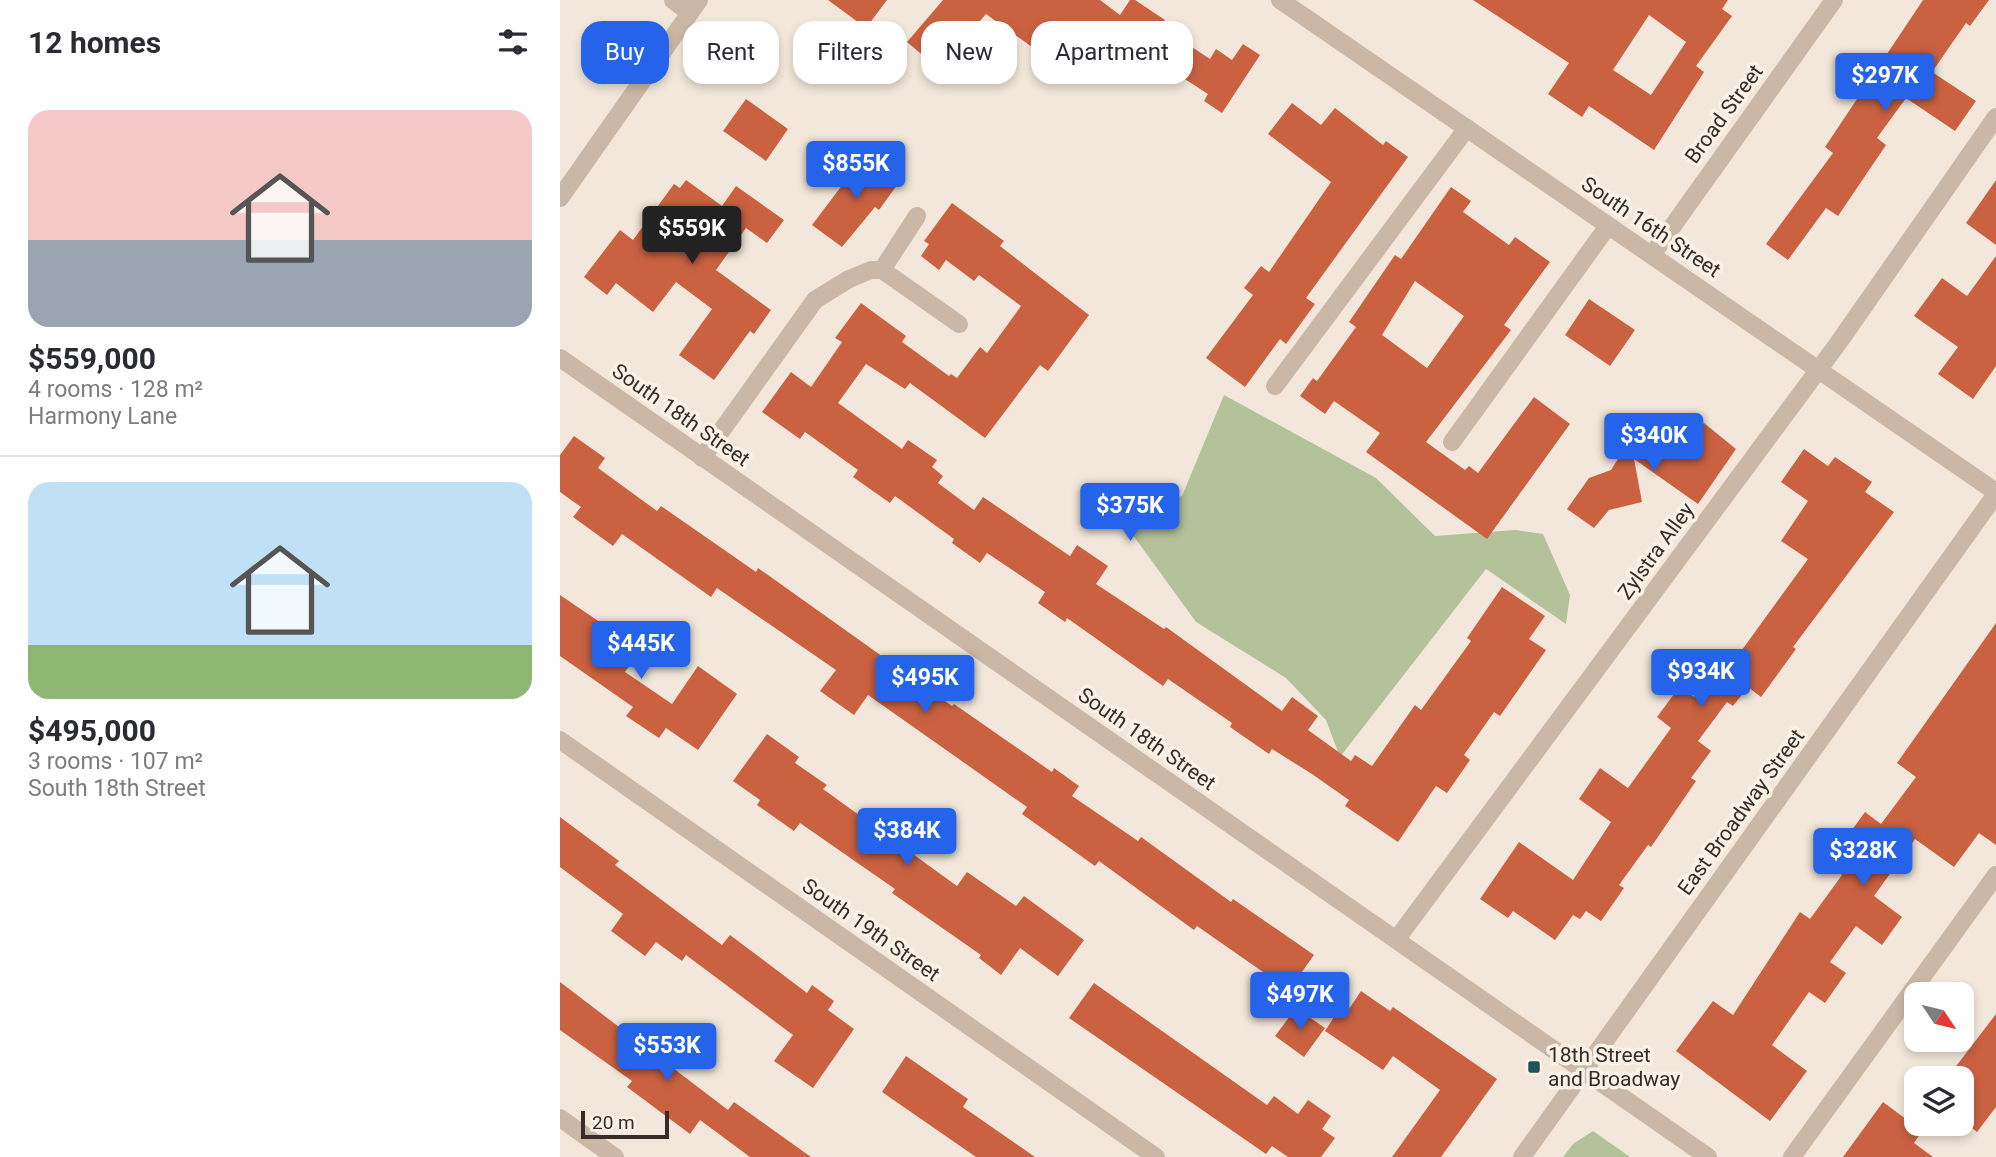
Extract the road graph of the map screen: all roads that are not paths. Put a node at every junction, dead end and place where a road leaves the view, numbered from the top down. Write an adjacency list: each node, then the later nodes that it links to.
1 (673, 0): 4 (street)
2 (1833, 0): 10 (street, Broad Street)
3 (1287, 2): 6 (street, South 16th Street)
4 (695, 6): 7 (street)
5 (1996, 117): 14 (street, Zylstra Alley)
6 (1467, 128): 9 (street, South 16th Street); 15 (street)
7 (560, 198)
8 (917, 216): 11 (street)
9 (1608, 226): 10 (street, South 16th Street); 16 (street)
10 (1652, 255): 14 (street, South 16th Street)
11 (882, 270): 12 (street); 17 (street)
12 (959, 324)
13 (560, 358): 17 (street, South 18th Street)
14 (1818, 369): 18 (street, South 16th Street); 21 (street, Zylstra Alley)
15 (1275, 386)
16 (1452, 442)
17 (702, 458): 21 (street, South 18th Street)
18 (1996, 493): 22 (street, East Broadway Street)
19 (560, 740): 25 (street, South 19th Street)
20 (1996, 874): 28 (street)
21 (1396, 940): 22 (street, South 18th Street)
22 (1583, 1073): 26 (street, East Broadway Street); 27 (street, South 18th Street)
23 (560, 1118): 24 (street)
24 (615, 1157)
25 (1156, 1157)
26 (1522, 1157)
27 (1708, 1157)
28 (1792, 1157)

